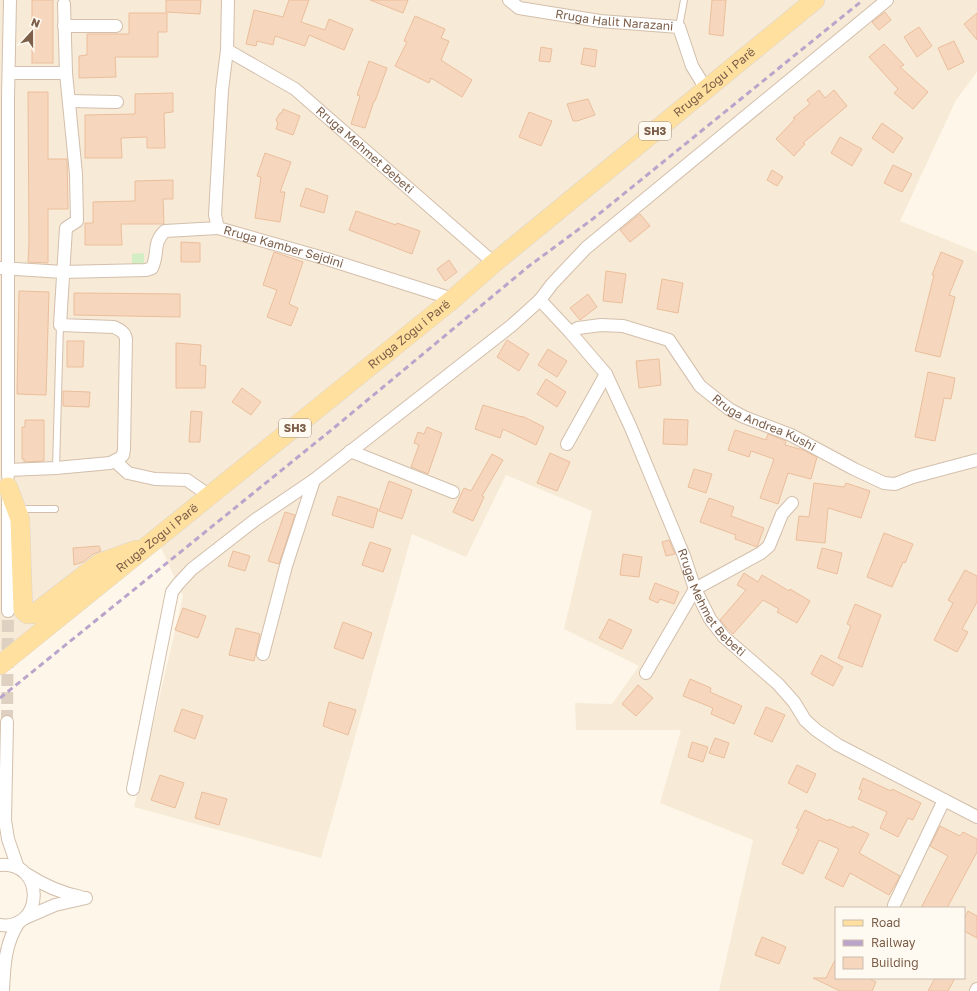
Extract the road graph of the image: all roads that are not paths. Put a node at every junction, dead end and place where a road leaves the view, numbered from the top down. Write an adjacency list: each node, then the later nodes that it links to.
1 (10, 0): 12 (street)
2 (228, 0): 11 (street, Rruga Kamber Sejdini)
3 (509, 0): 10 (street, Rruga Halit Narazani)
4 (684, 0): 10 (lane)
5 (815, 0): 14 (main road, Rruga Zogu i Parë / SH3)
6 (887, 0): 23 (street)
7 (64, 4): 8 (street)
8 (64, 26): 9 (street); 13 (street)
9 (116, 26)
10 (679, 27): 14 (street, Rruga Halit Narazani)
11 (227, 50): 18 (street, Rruga Kamber Sejdini); 19 (street, Rruga Mehmet Bebeti)
12 (9, 73): 13 (street); 17 (street)
13 (66, 73): 15 (street)
14 (706, 89): 19 (main road, Rruga Zogu i Parë / SH3)
15 (69, 101): 16 (street); 21 (street)
16 (117, 102)
17 (4, 152): 20 (street)
18 (218, 228): 21 (street); 22 (street, Rruga Kamber Sejdini)
19 (494, 262): 22 (main road, Rruga Zogu i Parë / SH3)
20 (4, 268): 21 (street); 26 (street)
21 (63, 272): 24 (street)
22 (453, 299): 37 (main road, Rruga Zogu i Parë / SH3)
23 (540, 300): 25 (street, Rruga Mehmet Bebeti); 30 (street)
24 (60, 326): 32 (street); 33 (lane)
25 (570, 332): 27 (street, Rruga Mehmet Bebeti); 31 (street, Rruga Andrea Kushi)
26 (4, 358): 28 (street)
27 (606, 374): 29 (street); 42 (street, Rruga Mehmet Bebeti)
28 (4, 436): 34 (street)
29 (567, 444)
30 (350, 451): 35 (street); 36 (street)
31 (977, 460)
32 (115, 461): 33 (street); 37 (street)
33 (56, 468): 34 (street)
34 (8, 478): 39 (main road); 43 (street)
35 (314, 480): 44 (street); 48 (street)
36 (452, 492)
37 (210, 496): 41 (main road, Rruga Zogu i Parë / SH3)
38 (792, 503): 42 (street)
39 (8, 507): 40 (lane); 41 (main road)
40 (55, 509)
41 (150, 545): 45 (main road, Rruga Zogu i Parë / SH3)
42 (695, 589): 46 (street); 49 (street, Rruga Mehmet Bebeti)
43 (8, 611)
44 (263, 654)
45 (0, 665)
46 (646, 673)
47 (7, 722): 51 (street)
48 (133, 789)
49 (944, 800): 50 (street, Rruga Mehmet Bebeti); 55 (street)
50 (977, 817)
51 (5, 820): 52 (street); 54 (street)
52 (0, 841)
53 (0, 865): 54 (street)
54 (21, 870): 56 (street); 56 (street)
55 (894, 905)
56 (21, 921): 57 (street); 59 (street)
57 (0, 925)
58 (0, 950): 59 (street)
59 (4, 964): 60 (street)
60 (3, 991)

